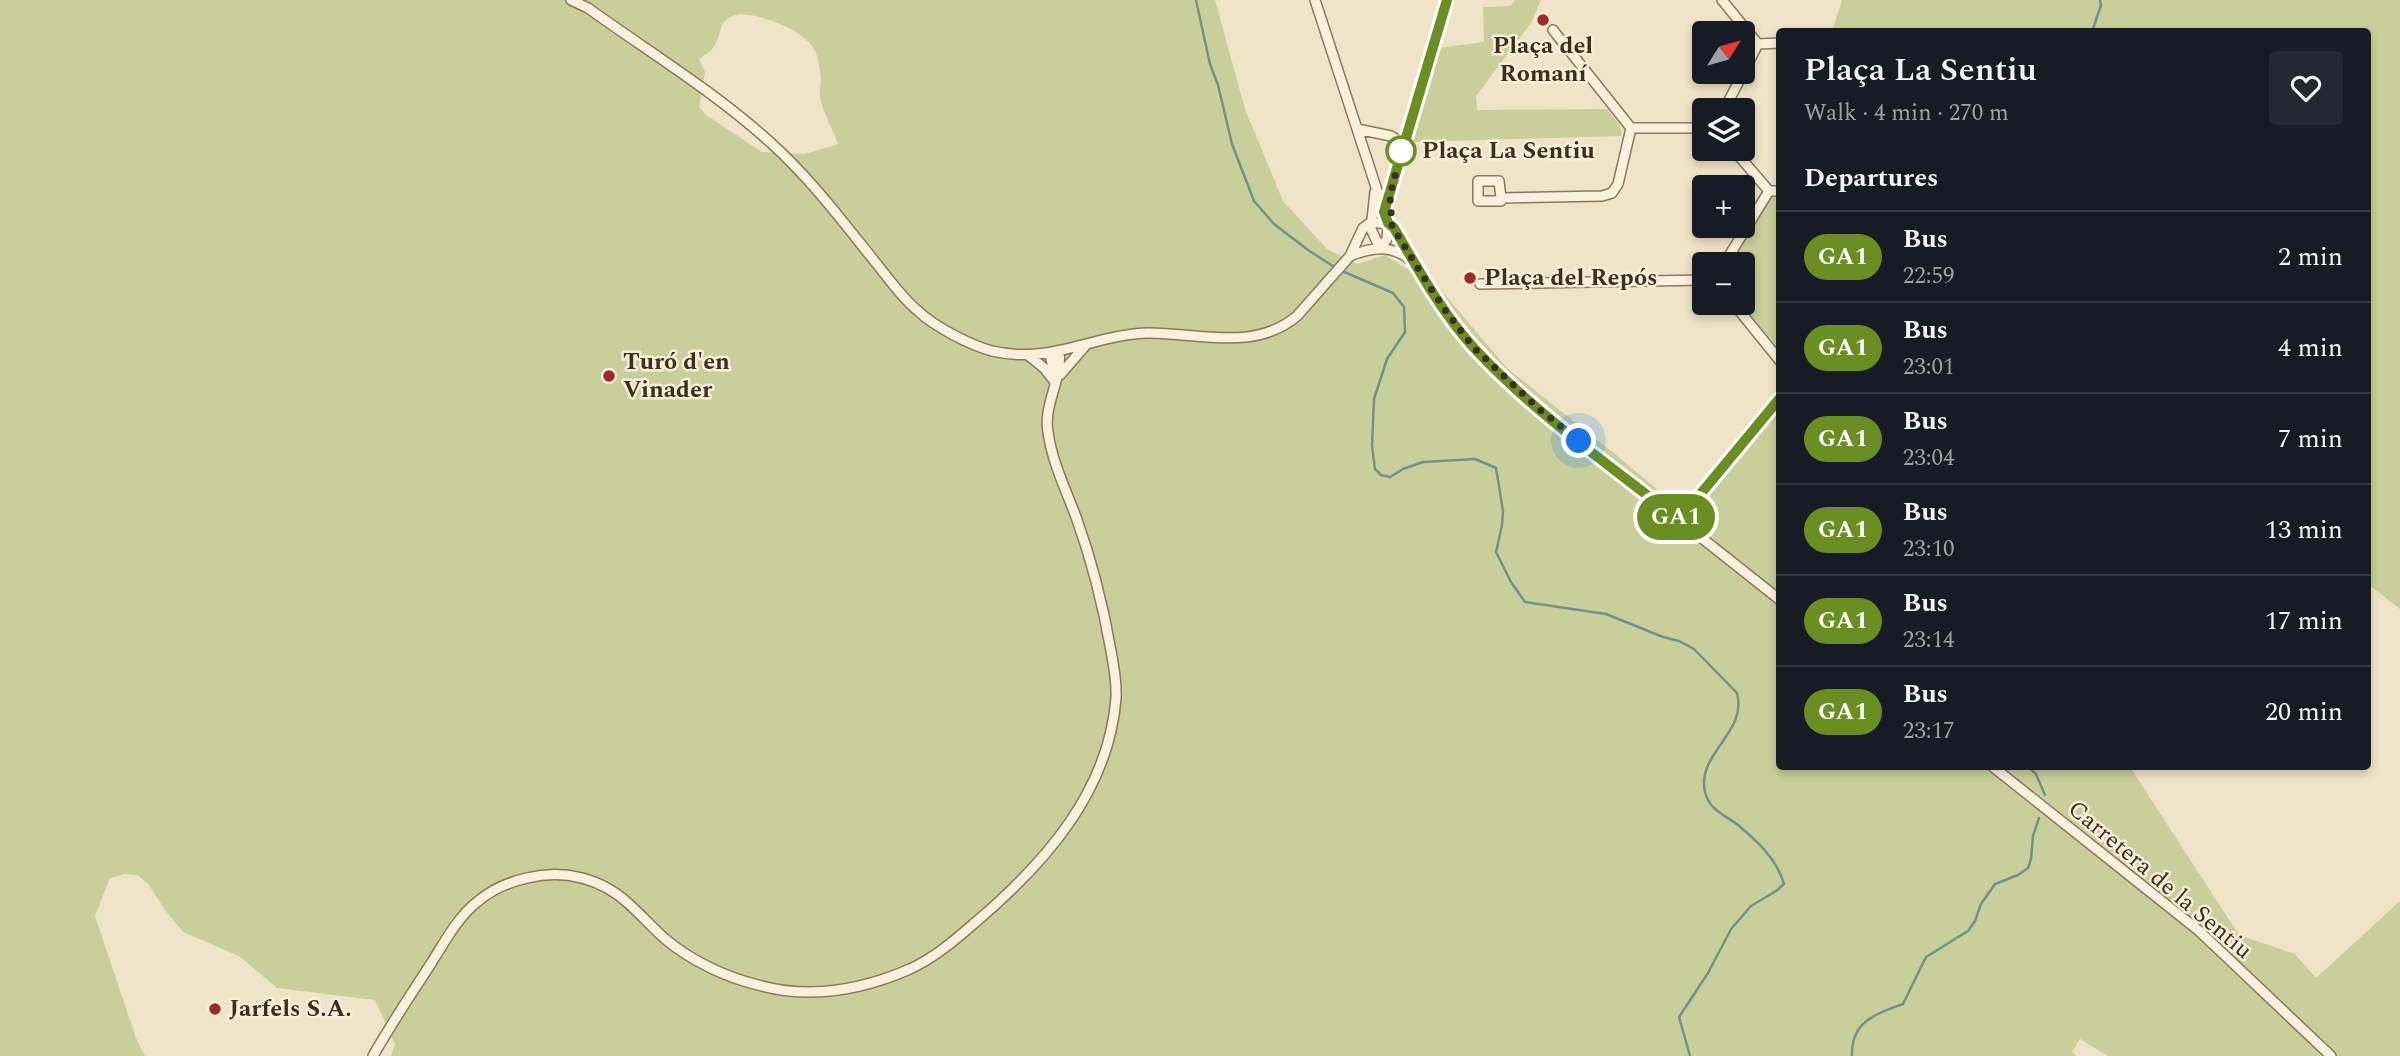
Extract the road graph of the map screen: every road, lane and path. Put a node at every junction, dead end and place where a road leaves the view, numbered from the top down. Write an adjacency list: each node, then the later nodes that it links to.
1 (571, 0): 33 (street)
2 (1315, 0): 12 (street)
3 (1447, 0): 9 (street)
4 (1722, 0): 7 (street)
5 (1553, 30): 10 (street)
6 (1776, 43): 7 (street)
7 (1758, 44): 8 (street)
8 (1730, 98)
9 (1409, 124): 13 (street); 14 (street)
10 (1631, 128): 11 (street); 20 (street)
11 (1692, 128)
12 (1357, 129): 13 (street); 16 (street)
13 (1391, 136): 14 (street)
14 (1404, 144): 19 (street)
15 (1743, 161): 17 (street)
16 (1376, 187): 21 (street); 22 (street)
17 (1769, 191): 18 (street); 25 (street)
18 (1776, 191)
19 (1390, 196): 21 (street); 23 (street)
20 (1501, 198)
21 (1384, 212): 23 (street)
22 (1371, 222): 23 (street); 24 (street); 26 (street)
23 (1390, 225): 24 (street); 27 (street)
24 (1380, 248): 26 (street); 27 (street)
25 (1731, 252)
26 (1347, 260): 31 (street)
27 (1416, 265): 37 (street)
28 (1692, 279): 29 (street)
29 (1480, 284)
30 (1743, 315): 34 (street)
31 (1085, 346): 32 (street); 35 (street)
32 (1054, 352): 33 (street); 35 (street)
33 (1028, 355): 35 (street)
34 (1776, 356)
35 (1055, 382): 40 (street)
36 (1776, 403): 37 (street)
37 (1679, 520): 38 (street)
38 (1776, 597)
39 (1997, 770): 41 (street, Carretera de la Sentiu)
40 (373, 1056)
41 (2331, 1056)

